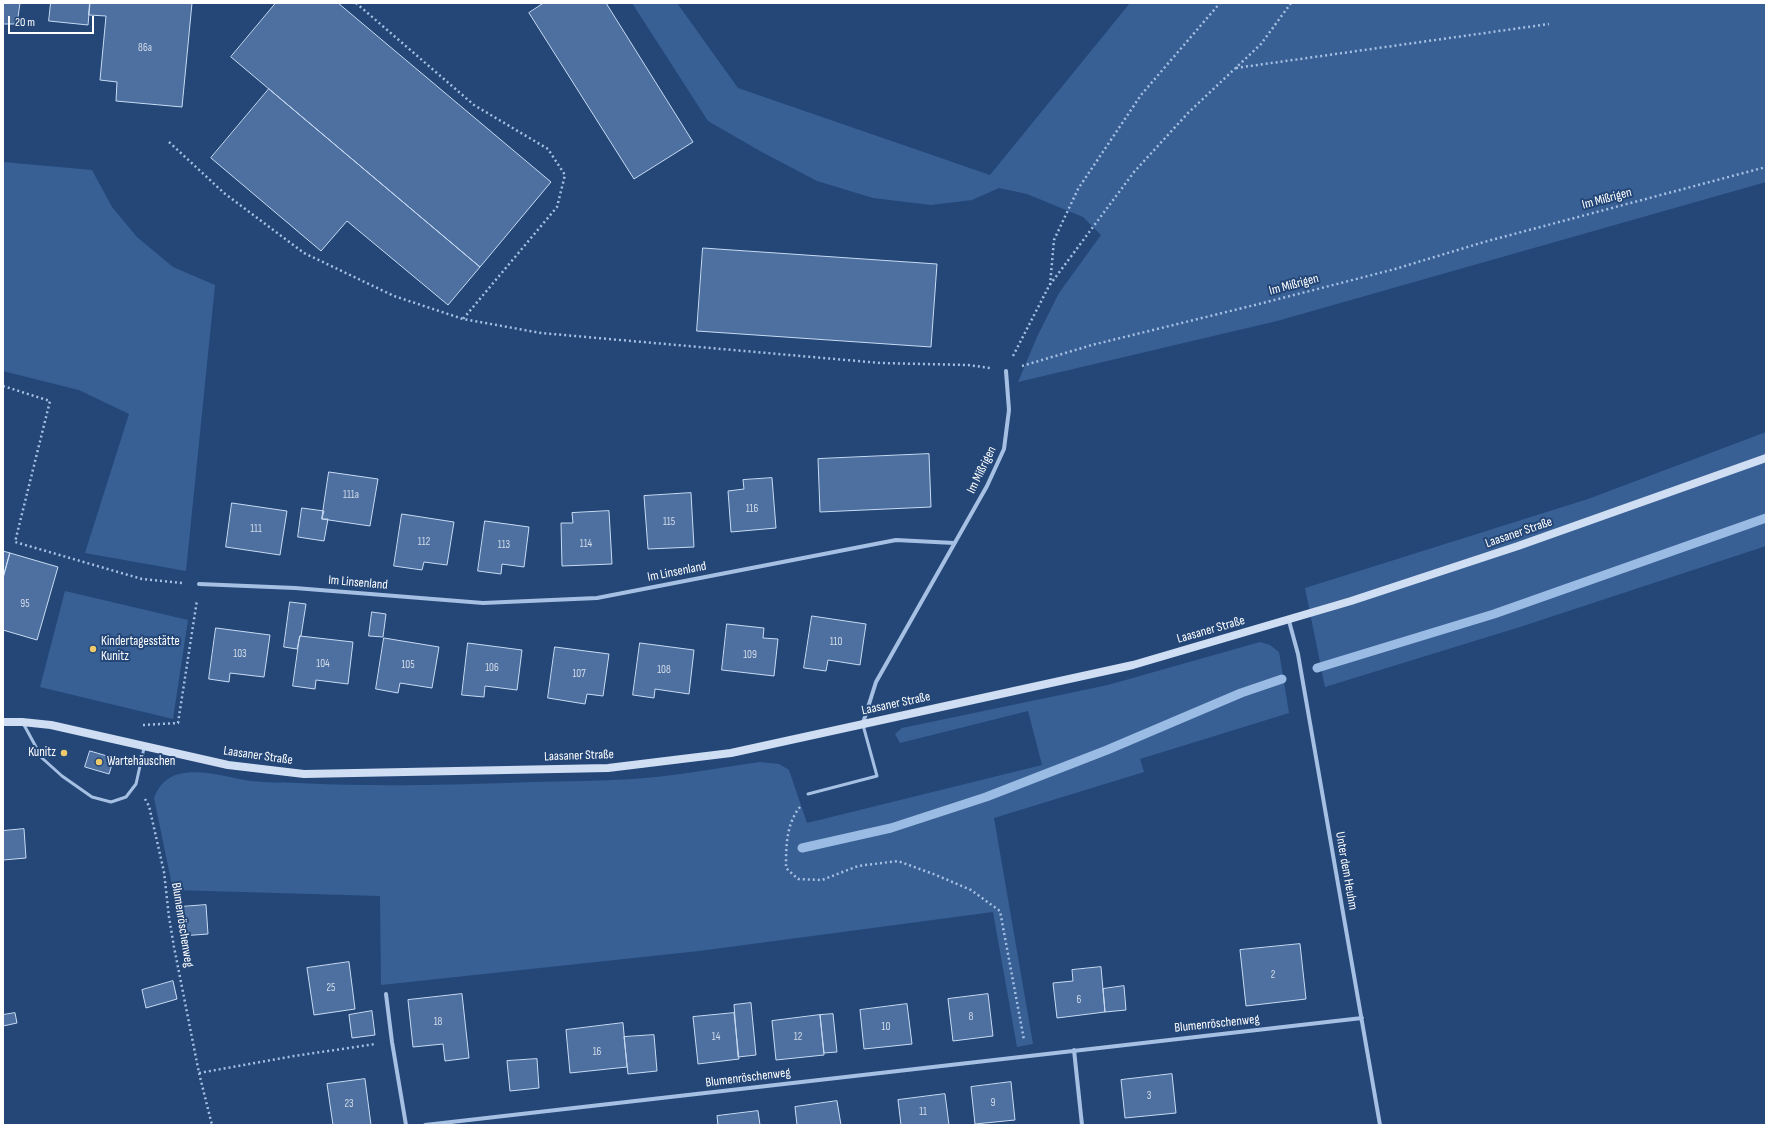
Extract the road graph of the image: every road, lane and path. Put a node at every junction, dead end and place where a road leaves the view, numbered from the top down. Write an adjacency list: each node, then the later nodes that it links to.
1 (356, 3): 9 (path)
2 (1220, 3): 8 (path)
3 (1291, 3): 5 (path)
4 (1549, 24): 5 (path)
5 (1235, 68): 8 (path)
6 (169, 142): 9 (path)
7 (1766, 167): 11 (path, Im Mißrigen)
8 (1049, 286): 11 (path)
9 (463, 319): 10 (path)
10 (968, 364)
11 (1006, 371): 14 (street, Im Mißrigen)
12 (3, 386): 15 (path)
13 (1766, 458): 16 (street, Laasaner Straße)
14 (954, 543): 15 (street, Im Linsenland); 19 (street)
15 (199, 584): 20 (path)
16 (1289, 621): 19 (street, Laasaner Straße); 25 (street, Unter dem Heuhm)
17 (3, 722): 18 (street, Laasaner Straße)
18 (22, 722): 21 (street, Laasaner Straße); 22 (lane)
19 (863, 723): 21 (street, Laasaner Straße); 23 (lane)
20 (139, 725)
21 (144, 746): 22 (lane)
22 (136, 784): 29 (path, Blumenröschenweg)
23 (808, 794): 28 (path)
24 (386, 994): 26 (street)
25 (1362, 1018): 27 (street, Blumenröschenweg); 34 (street, Unter dem Heuhm)
26 (392, 1042): 29 (path); 31 (street)
27 (1074, 1050): 28 (street, Blumenröschenweg); 33 (street)
28 (1027, 1056): 32 (street, Blumenröschenweg)
29 (199, 1073): 30 (path, Blumenröschenweg)
30 (212, 1125)
31 (406, 1125)
32 (425, 1125)
33 (1082, 1125)
34 (1380, 1125)

